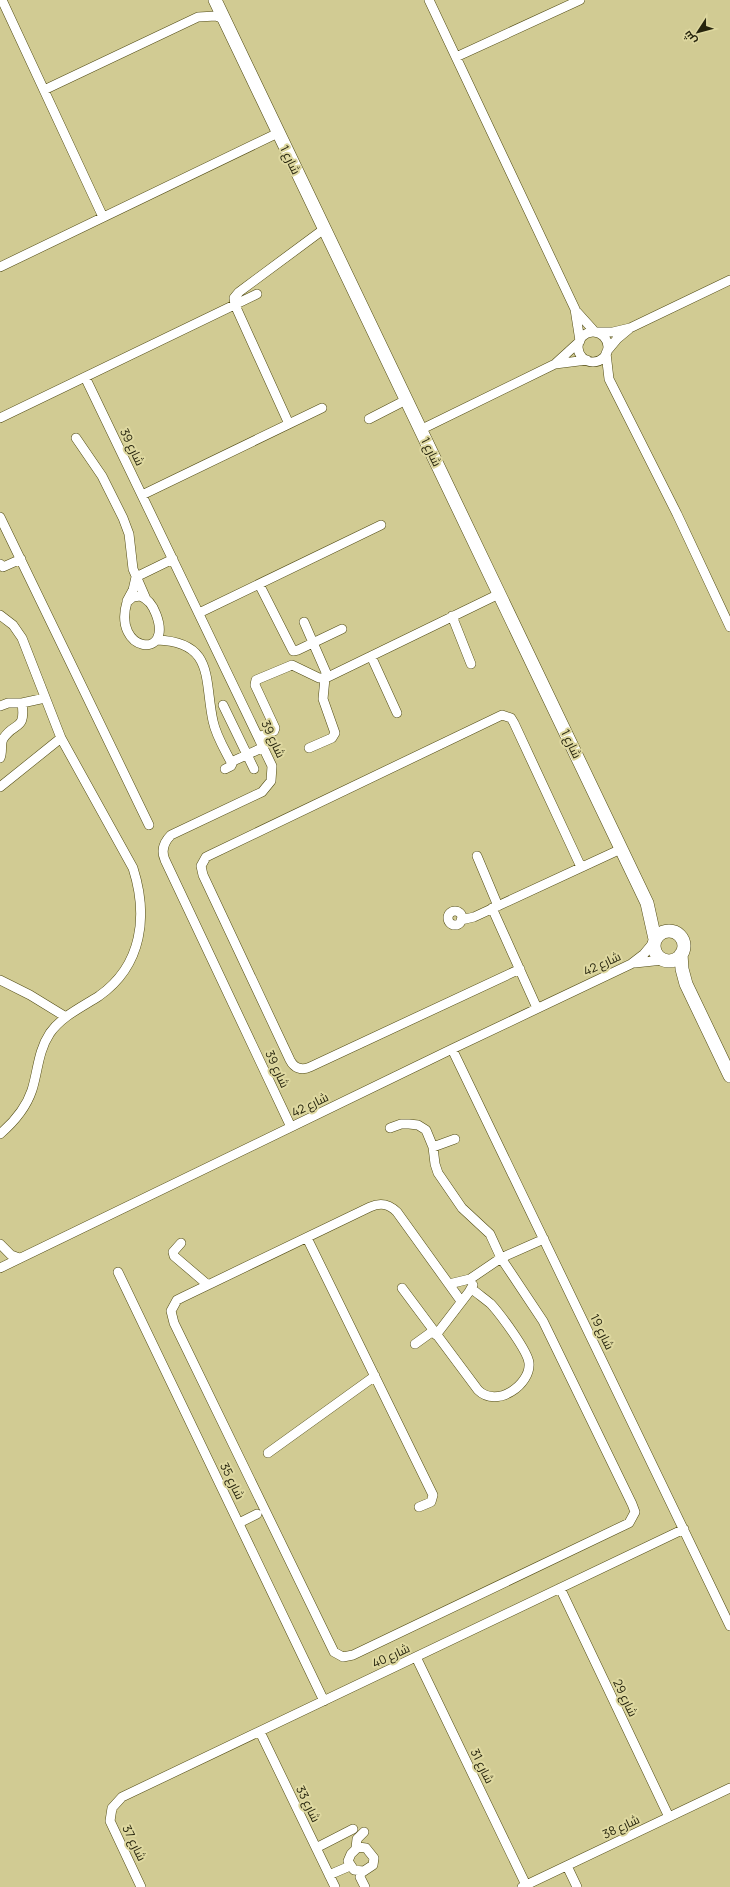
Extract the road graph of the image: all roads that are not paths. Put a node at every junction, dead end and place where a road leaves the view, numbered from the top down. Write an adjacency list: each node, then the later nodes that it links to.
1 (2, 0): 7 (street)
2 (215, 0): 5 (street, شارع 1)
3 (429, 0): 6 (street)
4 (580, 0): 6 (street)
5 (224, 19): 7 (street); 8 (street, شارع 1)
6 (456, 57): 15 (street)
7 (44, 90): 9 (street)
8 (278, 133): 9 (street); 10 (street, شارع 1)
9 (103, 217): 11 (street)
10 (324, 229): 14 (street); 24 (street, شارع 1)
11 (0, 267)
12 (730, 280): 16 (street)
13 (257, 294): 14 (street)
14 (235, 305): 22 (street); 28 (street)
15 (575, 309): 17 (street); 18 (street)
16 (630, 328): 17 (street); 19 (street)
17 (596, 332): 18 (street); 19 (street)
18 (580, 341): 20 (street); 21 (street)
19 (607, 352): 20 (street); 23 (street)
20 (588, 360): 21 (street); 23 (street)
21 (555, 364): 29 (street)
22 (85, 377): 26 (street); 31 (street, شارع 39)
23 (610, 379): 46 (street)
24 (406, 400): 27 (street); 29 (street, شارع 1)
25 (322, 408): 28 (street)
26 (0, 418)
27 (369, 419)
28 (289, 424): 31 (street)
29 (420, 430): 39 (street, شارع 1)
30 (76, 438): 37 (street)
31 (142, 495): 35 (street, شارع 39)
32 (0, 516): 34 (street)
33 (381, 525): 38 (street)
34 (21, 559): 36 (street); 66 (street)
35 (173, 559): 37 (street); 42 (street, شارع 39)
36 (0, 565)
37 (136, 576): 40 (street); 41 (street)
38 (259, 584): 42 (street); 49 (street)
39 (498, 594): 44 (street); 67 (street, شارع 1)
40 (146, 599): 41 (street); 48 (street)
41 (126, 602): 48 (street)
42 (199, 613): 58 (street, شارع 39)
43 (0, 615): 53 (street)
44 (452, 616): 50 (street); 51 (street)
45 (304, 622): 49 (street)
46 (730, 627)
47 (342, 629): 49 (street)
48 (157, 640): 62 (street)
49 (313, 643): 52 (street)
50 (371, 656): 52 (street); 57 (street)
51 (471, 664)
52 (327, 677): 58 (street); 61 (street)
53 (45, 698): 54 (street); 59 (street)
54 (22, 703): 56 (street); 63 (street)
55 (222, 705): 62 (street)
56 (0, 706)
57 (397, 713)
58 (259, 737): 60 (street, شارع 39)
59 (62, 738): 65 (street); 82 (street)
60 (264, 747): 62 (street); 85 (street, شارع 39)
61 (309, 748)
62 (246, 754): 64 (street)
63 (0, 758)
64 (254, 769)
65 (0, 787)
66 (149, 825)
67 (621, 849): 69 (street); 70 (street, شارع 1)
68 (477, 856): 71 (street)
69 (581, 867): 71 (street); 78 (street)
70 (647, 903): 73 (street, شارع 1); 74 (street, شارع 1)
71 (495, 907): 72 (street); 78 (street)
72 (461, 920)
73 (671, 932): 74 (street); 75 (street)
74 (655, 941): 76 (street); 77 (street, شارع 42)
75 (681, 954): 76 (street); 80 (street)
76 (664, 961): 77 (street, شارع 42); 80 (street)
77 (631, 964): 81 (street, شارع 42)
78 (520, 969): 81 (street)
79 (0, 980): 82 (street)
80 (686, 984): 84 (street)
81 (537, 1008): 83 (street, شارع 42)
82 (66, 1017): 87 (street)
83 (452, 1049): 85 (street, شارع 42); 91 (street, شارع 19)
84 (730, 1076)
85 (291, 1127): 94 (street, شارع 42)
86 (390, 1128): 89 (street)
87 (0, 1134)
88 (455, 1140): 89 (street)
89 (433, 1147): 95 (street)
90 (307, 1238): 99 (street); 100 (street); 106 (street)
91 (544, 1239): 95 (street); 111 (street, شارع 19)
92 (181, 1243): 100 (street)
93 (0, 1244): 94 (street)
94 (19, 1258): 96 (street, شارع 42)
95 (500, 1258): 98 (street); 109 (street)
96 (0, 1268)
97 (118, 1272): 110 (street, شارع 35)
98 (474, 1277): 99 (street); 102 (street)
99 (449, 1284): 103 (street)
100 (208, 1285): 109 (street)
101 (402, 1288): 104 (street)
102 (472, 1289): 103 (street); 104 (street)
103 (461, 1301): 104 (street)
104 (435, 1333): 105 (street)
105 (415, 1344)
106 (375, 1376): 107 (street); 108 (street)
107 (268, 1453)
108 (419, 1507)
109 (261, 1512): 110 (street)
110 (239, 1524): 115 (street, شارع 35)
111 (684, 1529): 112 (street, شارع 40); 113 (street, شارع 19)
112 (560, 1588): 114 (street, شارع 40); 119 (street, شارع 29)
113 (730, 1626)
114 (416, 1657): 115 (street, شارع 40); 128 (street, شارع 31)
115 (324, 1701): 116 (street, شارع 40)
116 (260, 1732): 118 (street, شارع 40); 122 (street, شارع 33)
117 (730, 1788): 119 (street, شارع 38)
118 (112, 1808): 129 (street, شارع 37)
119 (669, 1817): 125 (street, شارع 38)
120 (352, 1829): 122 (street)
121 (364, 1832): 123 (street)
122 (316, 1848): 127 (street, شارع 33)
123 (356, 1848): 124 (street); 126 (street)
124 (350, 1866): 126 (street); 127 (street)
125 (566, 1866): 128 (street, شارع 38); 132 (street)
126 (363, 1871): 131 (street)
127 (329, 1875): 130 (street, شارع 33)
128 (524, 1886)
129 (141, 1887)
130 (334, 1887)
131 (365, 1887)
132 (577, 1887)

